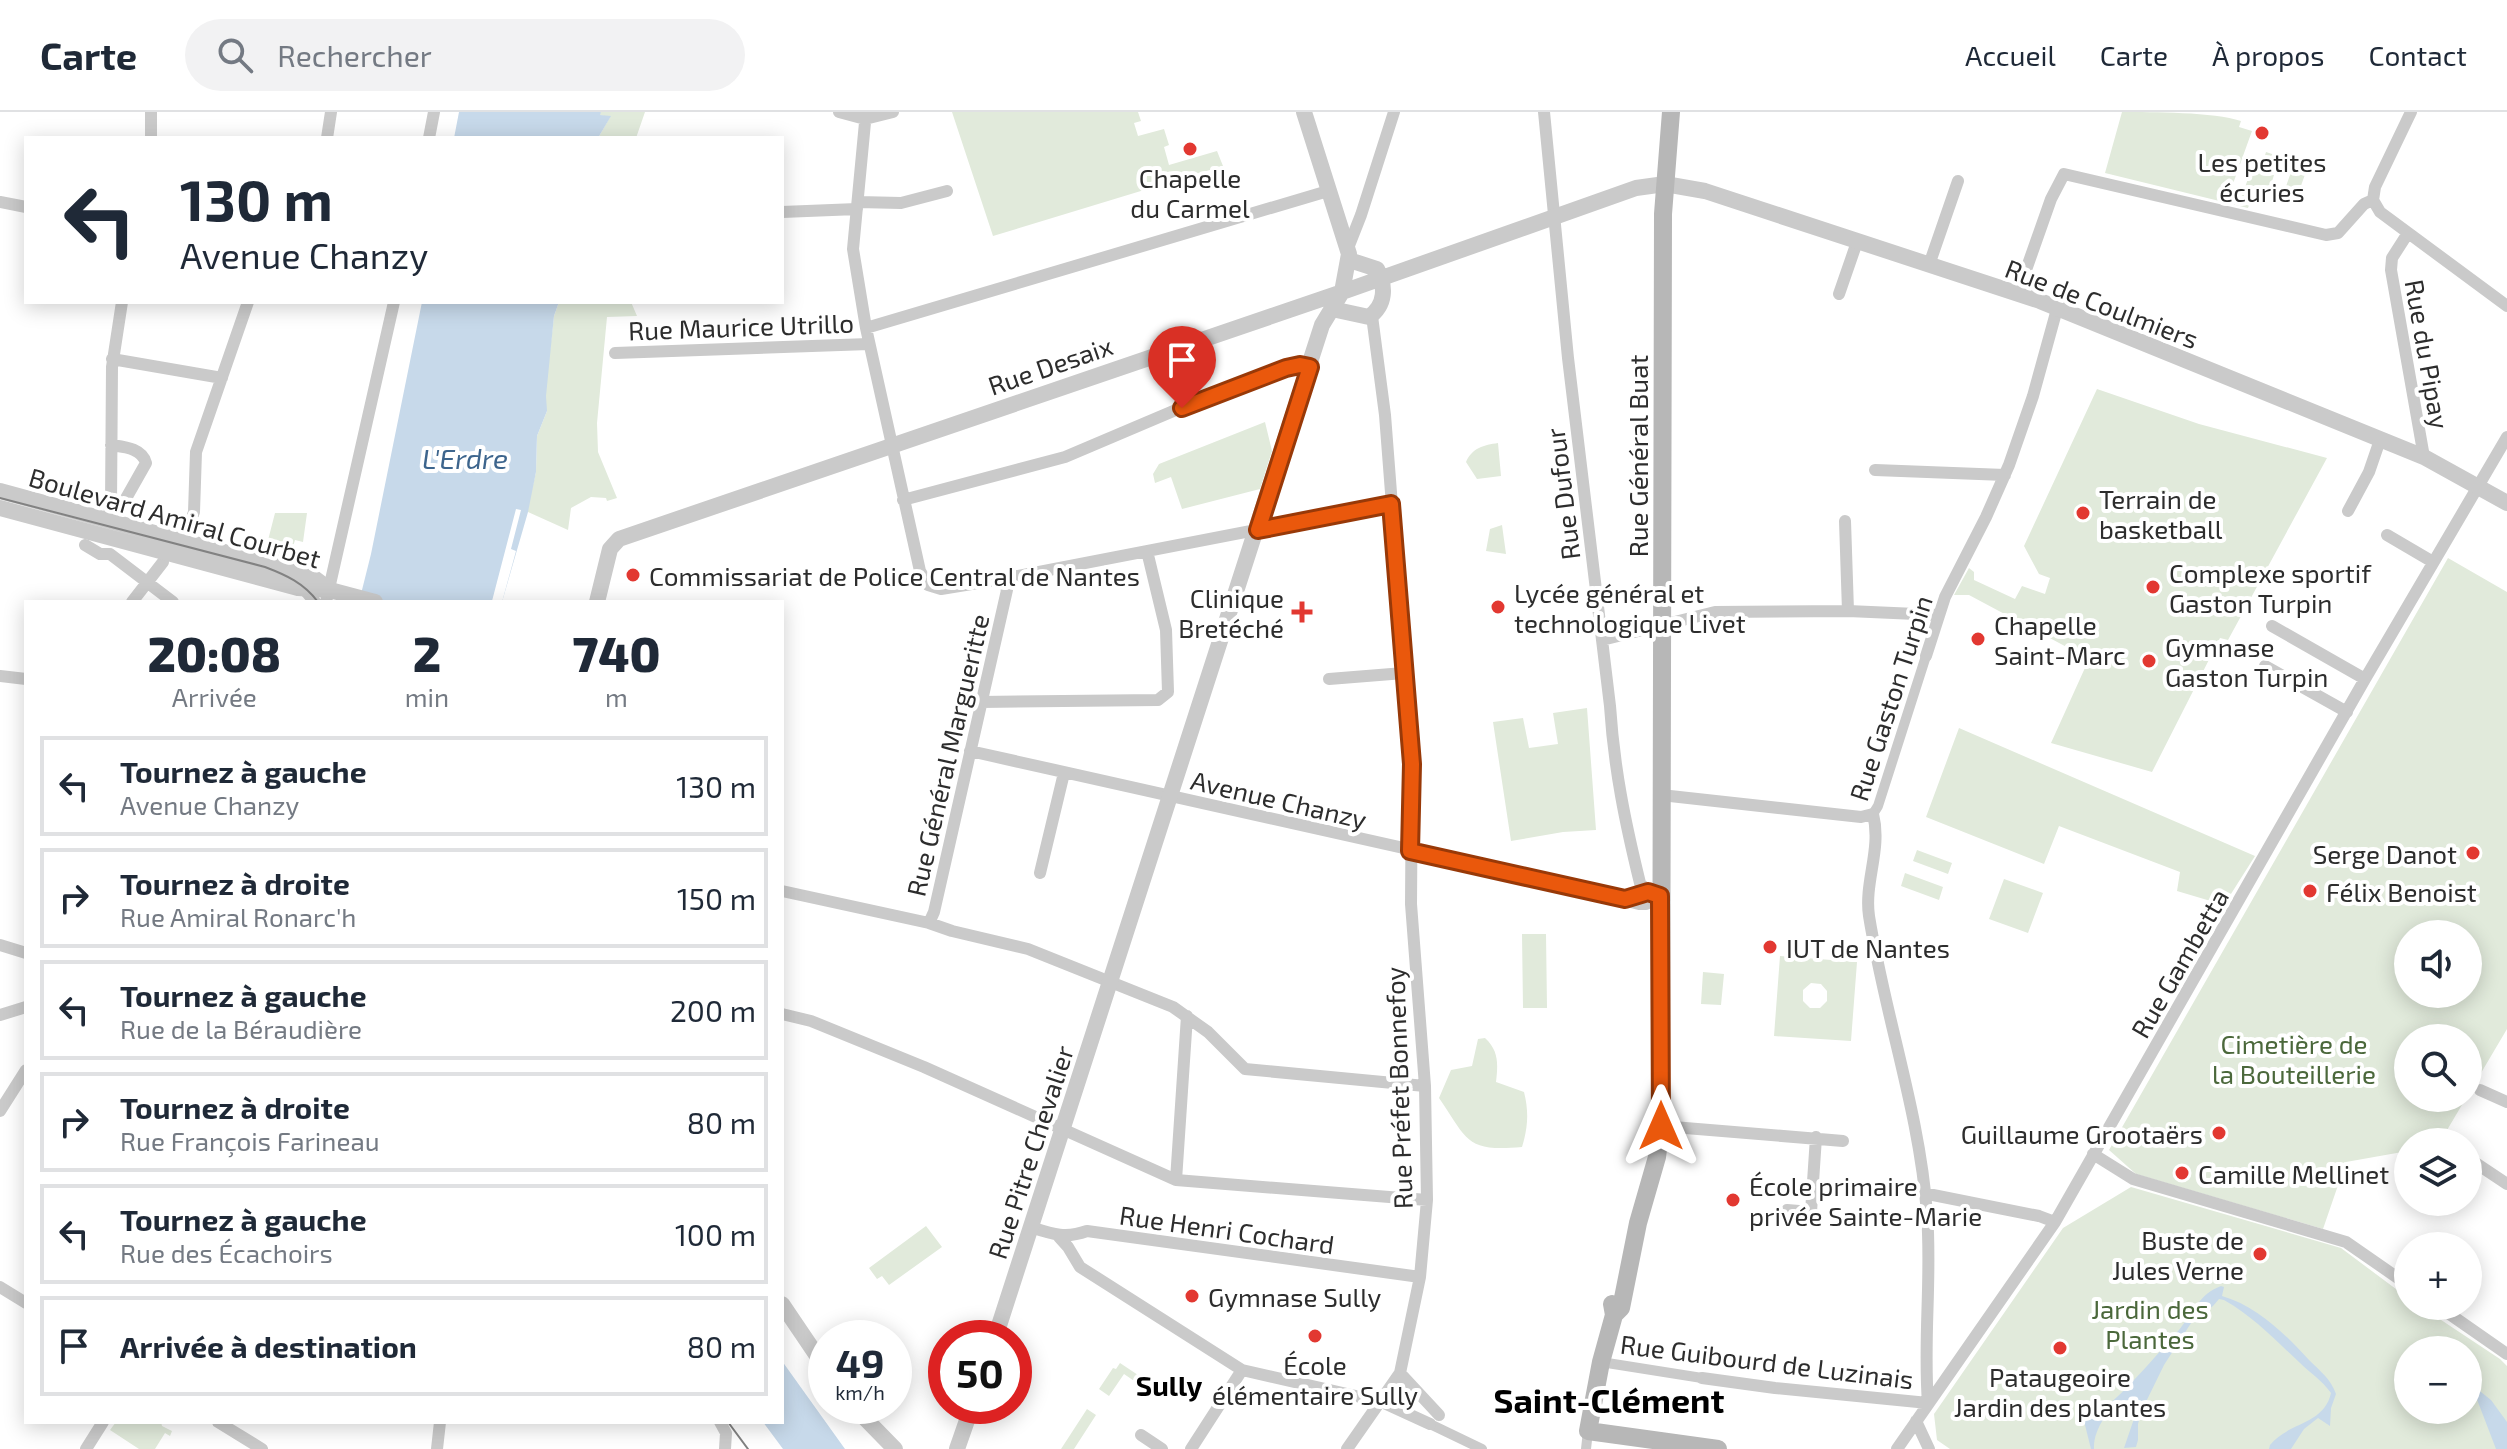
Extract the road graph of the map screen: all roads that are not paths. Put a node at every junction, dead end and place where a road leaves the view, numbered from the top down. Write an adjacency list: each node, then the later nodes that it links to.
1 (151, 112): 12 (street)
2 (331, 112): 13 (street)
3 (434, 112): 14 (street)
4 (839, 112): 11 (street)
5 (893, 112): 11 (street)
6 (1304, 112): 18 (street)
7 (1394, 112): 27 (street)
8 (1544, 112): 24 (street, Rue Dufour)
9 (1671, 112): 16 (main road, Rue Général Buat)
10 (2411, 112): 19 (street)
11 (865, 116): 21 (street, Rue Général Margueritte)
12 (151, 136)
13 (327, 136)
14 (429, 136)
15 (1958, 181): 28 (street)
16 (1665, 184): 24 (street, Rue Desaix); 26 (street, Rue de Coulmiers); 79 (main road, Rue Général Buat)
17 (947, 191): 21 (street)
18 (1328, 191): 27 (street); 40 (street)
19 (2373, 200): 25 (street); 31 (street)
20 (0, 202): 22 (street)
21 (857, 206): 23 (street); 40 (street, Rue Général Margueritte)
22 (24, 207)
23 (784, 212)
24 (1555, 216): 29 (street, Rue Desaix); 81 (street, Rue Dufour)
25 (2408, 233): 36 (street); 50 (street, Rue du Pipay)
26 (1857, 242): 28 (street, Rue de Coulmiers); 32 (street)
27 (1346, 247): 29 (street); 30 (street, Rue Pitre Chevalier)
28 (1929, 265): 31 (street, Rue de Coulmiers)
29 (1381, 278): 30 (street, Rue Desaix); 39 (street)
30 (1342, 292): 37 (street, Rue Pitre Chevalier); 49 (street, Rue Desaix)
31 (2014, 293): 38 (street, Rue de Coulmiers)
32 (1839, 294)
33 (122, 304): 43 (street)
34 (247, 304): 45 (street)
35 (394, 304): 71 (street)
36 (2507, 306)
37 (1332, 309): 39 (street); 44 (street, Rue Pitre Chevalier)
38 (2057, 309): 47 (street, Rue de Coulmiers); 52 (street, Rue Gaston Turpin)
39 (1372, 316): 57 (street, Rue Préfet Bonnefoy)
40 (866, 328): 41 (street, Rue Général Margueritte)
41 (869, 344): 42 (street, Rue Maurice Utrillo); 49 (street, Rue Général Margueritte)
42 (615, 353)
43 (112, 359): 45 (street); 48 (street)
44 (1310, 367): 55 (street); 62 (street, Rue Pitre Chevalier)
45 (222, 378): 63 (street)
46 (2507, 437): 53 (street, Rue Gambetta)
47 (2380, 440): 50 (street, Rue de Coulmiers); 59 (street)
48 (111, 445): 60 (street); 60 (street)
49 (892, 445): 55 (street, Rue Général Margueritte); 76 (street, Rue Desaix)
50 (2424, 457): 53 (street, Rue de Coulmiers)
51 (1875, 470): 52 (street)
52 (2005, 475): 78 (street, Rue Gaston Turpin)
53 (2479, 487): 56 (street, Rue de Coulmiers); 68 (street, Rue Gambetta)
54 (0, 491): 60 (street, Boulevard Amiral Courbet)
55 (903, 500): 69 (street, Rue Général Margueritte)
56 (2507, 503)
57 (1391, 504): 62 (street); 84 (street, Rue Préfet Bonnefoy)
58 (0, 508): 72 (street, Boulevard Amiral Courbet)
59 (2348, 511)
60 (114, 514): 71 (street, Boulevard Amiral Courbet)
61 (1845, 521): 77 (street)
62 (1258, 530): 66 (street); 94 (street, Rue Pitre Chevalier)
63 (186, 534)
64 (2387, 535): 68 (street)
65 (85, 545): 70 (street)
66 (1147, 551): 69 (street); 89 (street)
67 (163, 562): 70 (street)
68 (2433, 562): 88 (street, Rue Gambetta)
69 (1002, 579): 89 (street, Rue Général Margueritte)
70 (147, 583): 73 (street); 74 (street)
71 (334, 595): 72 (street, Boulevard Amiral Courbet); 75 (street)
72 (309, 596)
73 (134, 600)
74 (170, 600)
75 (363, 600)
76 (598, 600)
77 (1848, 611): 78 (street); 79 (street)
78 (1939, 615): 82 (street, Rue Gaston Turpin)
79 (1662, 624): 81 (street); 93 (main road, Rue Général Buat)
80 (2272, 626): 88 (street)
81 (1602, 640): 99 (street, Rue Dufour)
82 (1926, 656): 95 (street, Rue Gaston Turpin)
83 (2265, 666): 90 (street)
84 (1404, 673): 87 (street); 96 (street, Rue Préfet Bonnefoy)
85 (0, 676): 86 (street)
86 (24, 679)
87 (1329, 679)
88 (2365, 679): 90 (street, Rue Gambetta)
89 (981, 702): 91 (street, Rue Général Margueritte)
90 (2347, 712): 117 (street, Rue Gambetta)
91 (970, 751): 92 (street, Avenue Chanzy); 100 (street, Rue Général Margueritte)
92 (1064, 773): 94 (street, Avenue Chanzy); 97 (street)
93 (1661, 795): 95 (street); 99 (main road, Rue Général Buat)
94 (1171, 797): 96 (street, Avenue Chanzy); 103 (street, Rue Pitre Chevalier)
95 (1873, 814): 121 (street, Rue Gaston Turpin)
96 (1410, 851): 99 (street, Avenue Chanzy); 109 (street, Rue Préfet Bonnefoy)
97 (1040, 873)
98 (784, 891): 100 (street)
99 (1654, 894): 113 (main road, Rue Général Buat)
100 (929, 923): 103 (street)
101 (0, 945): 102 (street)
102 (24, 952)
103 (1111, 982): 107 (street); 114 (street, Rue Pitre Chevalier)
104 (22, 1008): 106 (street)
105 (784, 1014): 114 (street)
106 (0, 1015)
107 (1187, 1016): 109 (street); 119 (street)
108 (24, 1073): 112 (street)
109 (1425, 1086): 122 (street, Rue Préfet Bonnefoy)
110 (2482, 1091): 111 (street)
111 (2507, 1102)
112 (0, 1111)
113 (1661, 1126): 115 (street); 136 (main road, Rue Général Buat)
114 (1063, 1129): 119 (street); 125 (street, Rue Pitre Chevalier)
115 (1816, 1137): 116 (street); 123 (street)
116 (1843, 1141)
117 (2093, 1154): 124 (street, Rue Gambetta); 127 (street)
118 (2482, 1167): 120 (street)
119 (1176, 1180): 122 (street)
120 (2507, 1184)
121 (1923, 1193): 124 (street); 141 (street, Rue Gaston Turpin)
122 (1427, 1200): 128 (street, Rue Préfet Bonnefoy)
123 (1787, 1210)
124 (2055, 1222): 141 (street, Rue Gambetta)
125 (1030, 1227): 126 (street, Rue Henri Cochard); 132 (street, Rue Pitre Chevalier)
126 (1059, 1237): 128 (street, Rue Henri Cochard); 137 (street)
127 (2394, 1275)
128 (1420, 1277): 138 (street, Rue Préfet Bonnefoy)
129 (0, 1287): 130 (street)
130 (24, 1302)
131 (784, 1307): 134 (street)
132 (1001, 1320)
133 (2458, 1320): 135 (street)
134 (808, 1342)
135 (2507, 1354)
136 (1601, 1362): 139 (street, Rue Guibourd de Luzinais); 150 (main road, Rue Général Buat)
137 (1242, 1370): 140 (street); 157 (street)
138 (1400, 1373): 140 (street, Rue Préfet Bonnefoy); 142 (street)
139 (1702, 1378): 141 (street, Rue Guibourd de Luzinais)
140 (1382, 1402): 142 (street); 158 (street, Rue Préfet Bonnefoy)
141 (1928, 1403): 143 (street, Rue Gambetta)
142 (1434, 1420): 159 (street)
143 (1916, 1421): 161 (street, Rue Gambetta); 162 (street)
144 (102, 1424): 151 (street)
145 (221, 1424): 152 (street)
146 (440, 1424): 153 (street)
147 (871, 1424): 154 (street)
148 (966, 1424): 155 (street)
149 (1141, 1435): 156 (street)
150 (1587, 1440): 160 (main road)
151 (86, 1449)
152 (262, 1449)
153 (437, 1449)
154 (895, 1449)
155 (957, 1449)
156 (1162, 1449)
157 (1191, 1449)
158 (1347, 1449)
159 (1482, 1449)
160 (1718, 1449)
161 (1897, 1449)
162 (1929, 1449)

